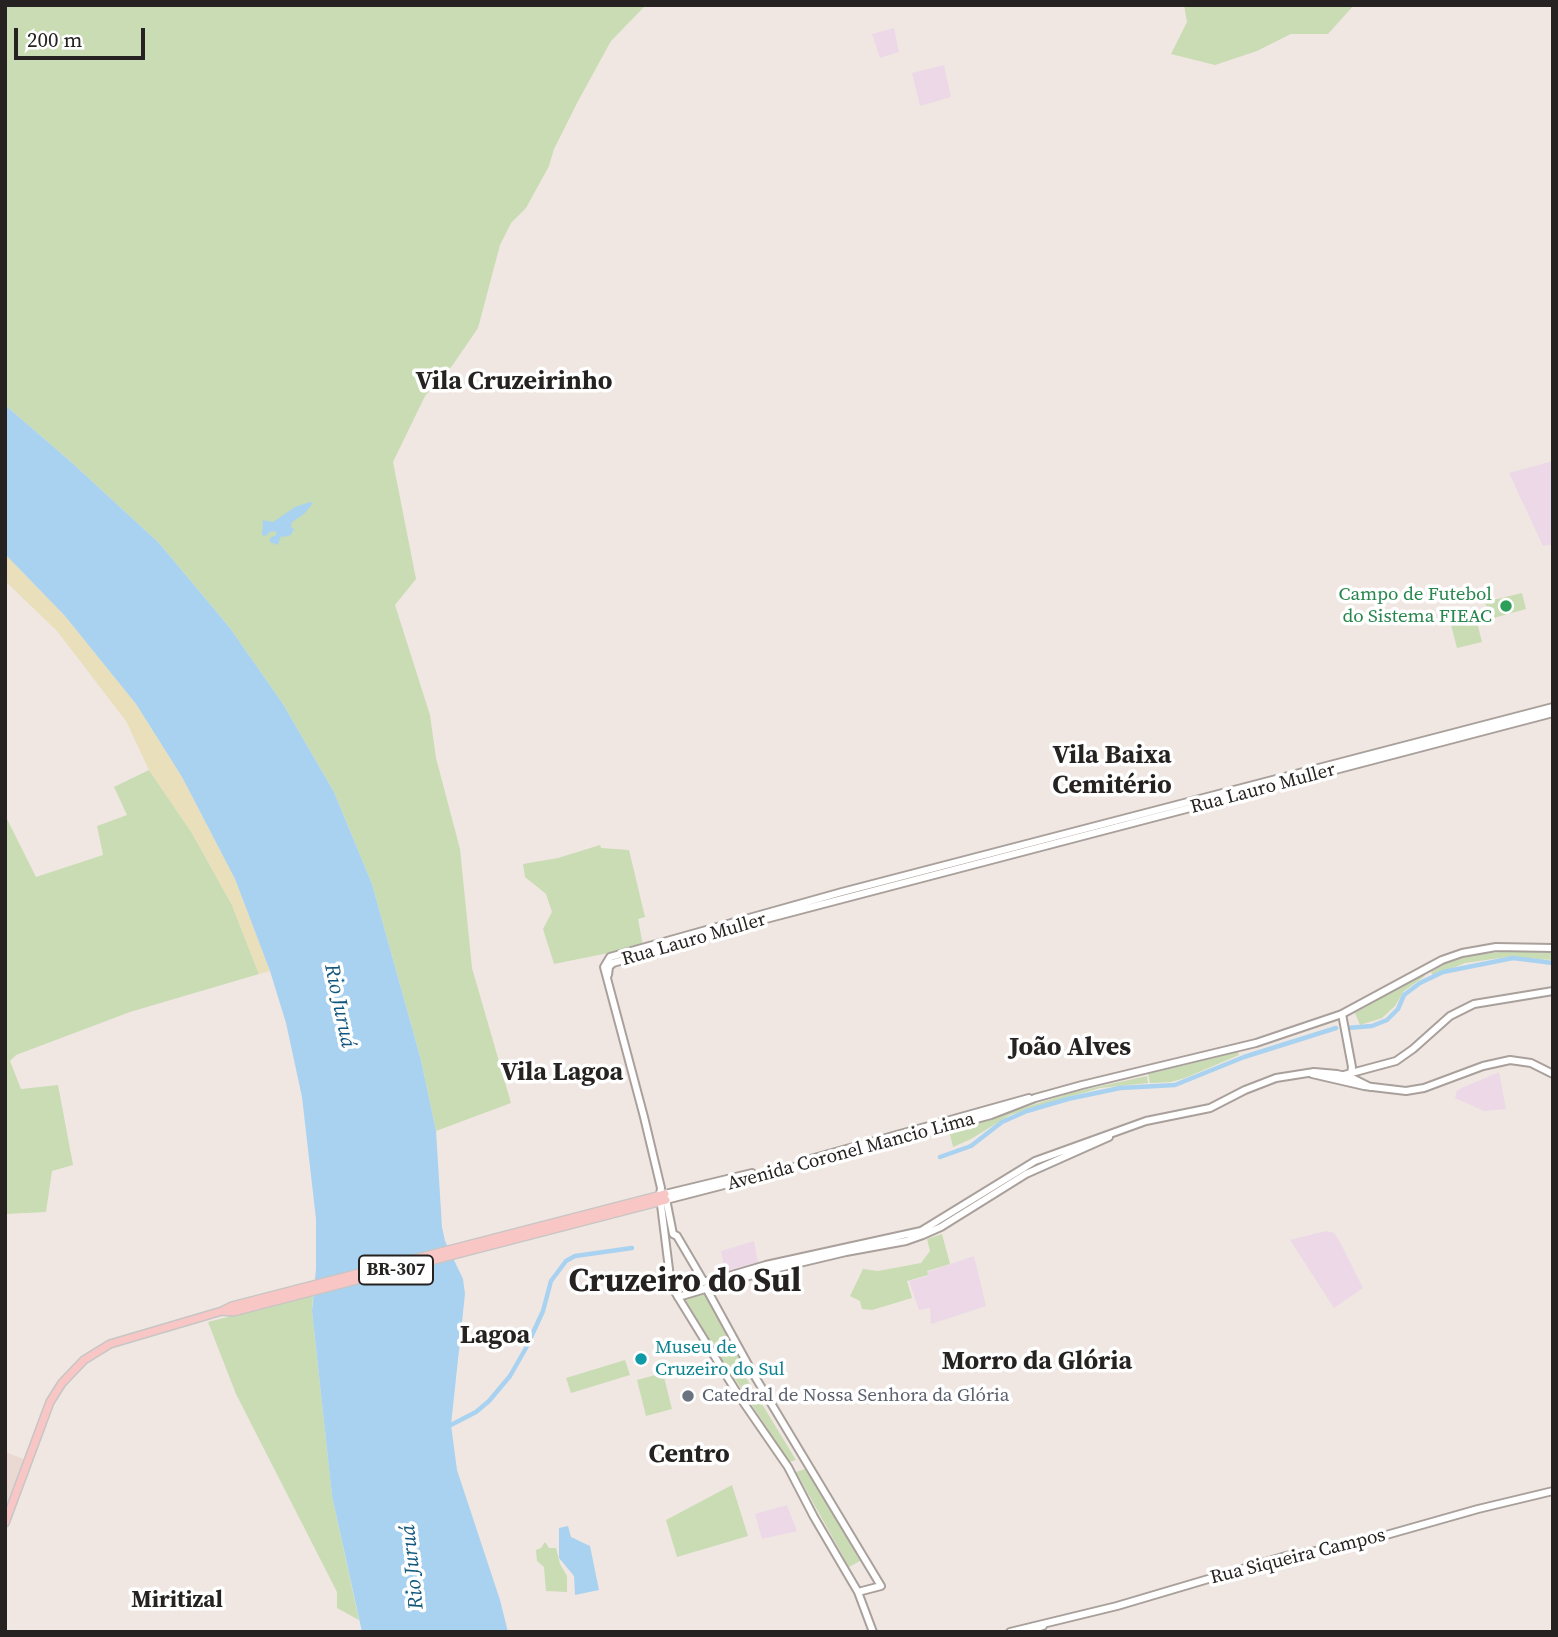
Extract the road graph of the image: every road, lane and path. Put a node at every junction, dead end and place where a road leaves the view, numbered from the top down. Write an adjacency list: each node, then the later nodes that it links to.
1 (1553, 707): 3 (street, Rua Lauro Muller)
2 (1553, 713): 3 (street, Rua Lauro Muller)
3 (1217, 798): 9 (street, Rua Lauro Muller)
4 (1553, 947): 6 (street, Avenida Coronel Mancio Lima)
5 (1553, 991): 8 (street)
6 (1342, 1014): 8 (street); 9 (street, Avenida Coronel Mancio Lima)
7 (1553, 1074): 8 (street)
8 (1348, 1077): 13 (street)
9 (662, 1196): 10 (street); 11 (street); 17 (main road, BR-307)
10 (673, 1234): 11 (street); 12 (street)
11 (666, 1242): 12 (street); 14 (street)
12 (679, 1242): 13 (street)
13 (705, 1284): 14 (street); 15 (street); 18 (street)
14 (671, 1286): 15 (street)
15 (678, 1297): 18 (street)
16 (1553, 1491): 19 (street, Rua Siqueira Campos)
17 (5, 1523)
18 (858, 1592): 20 (street)
19 (1045, 1625): 21 (street, Rua Siqueira Campos); 22 (street, Rua Siqueira Campos)
20 (873, 1632)
21 (1010, 1632)
22 (1027, 1632)

